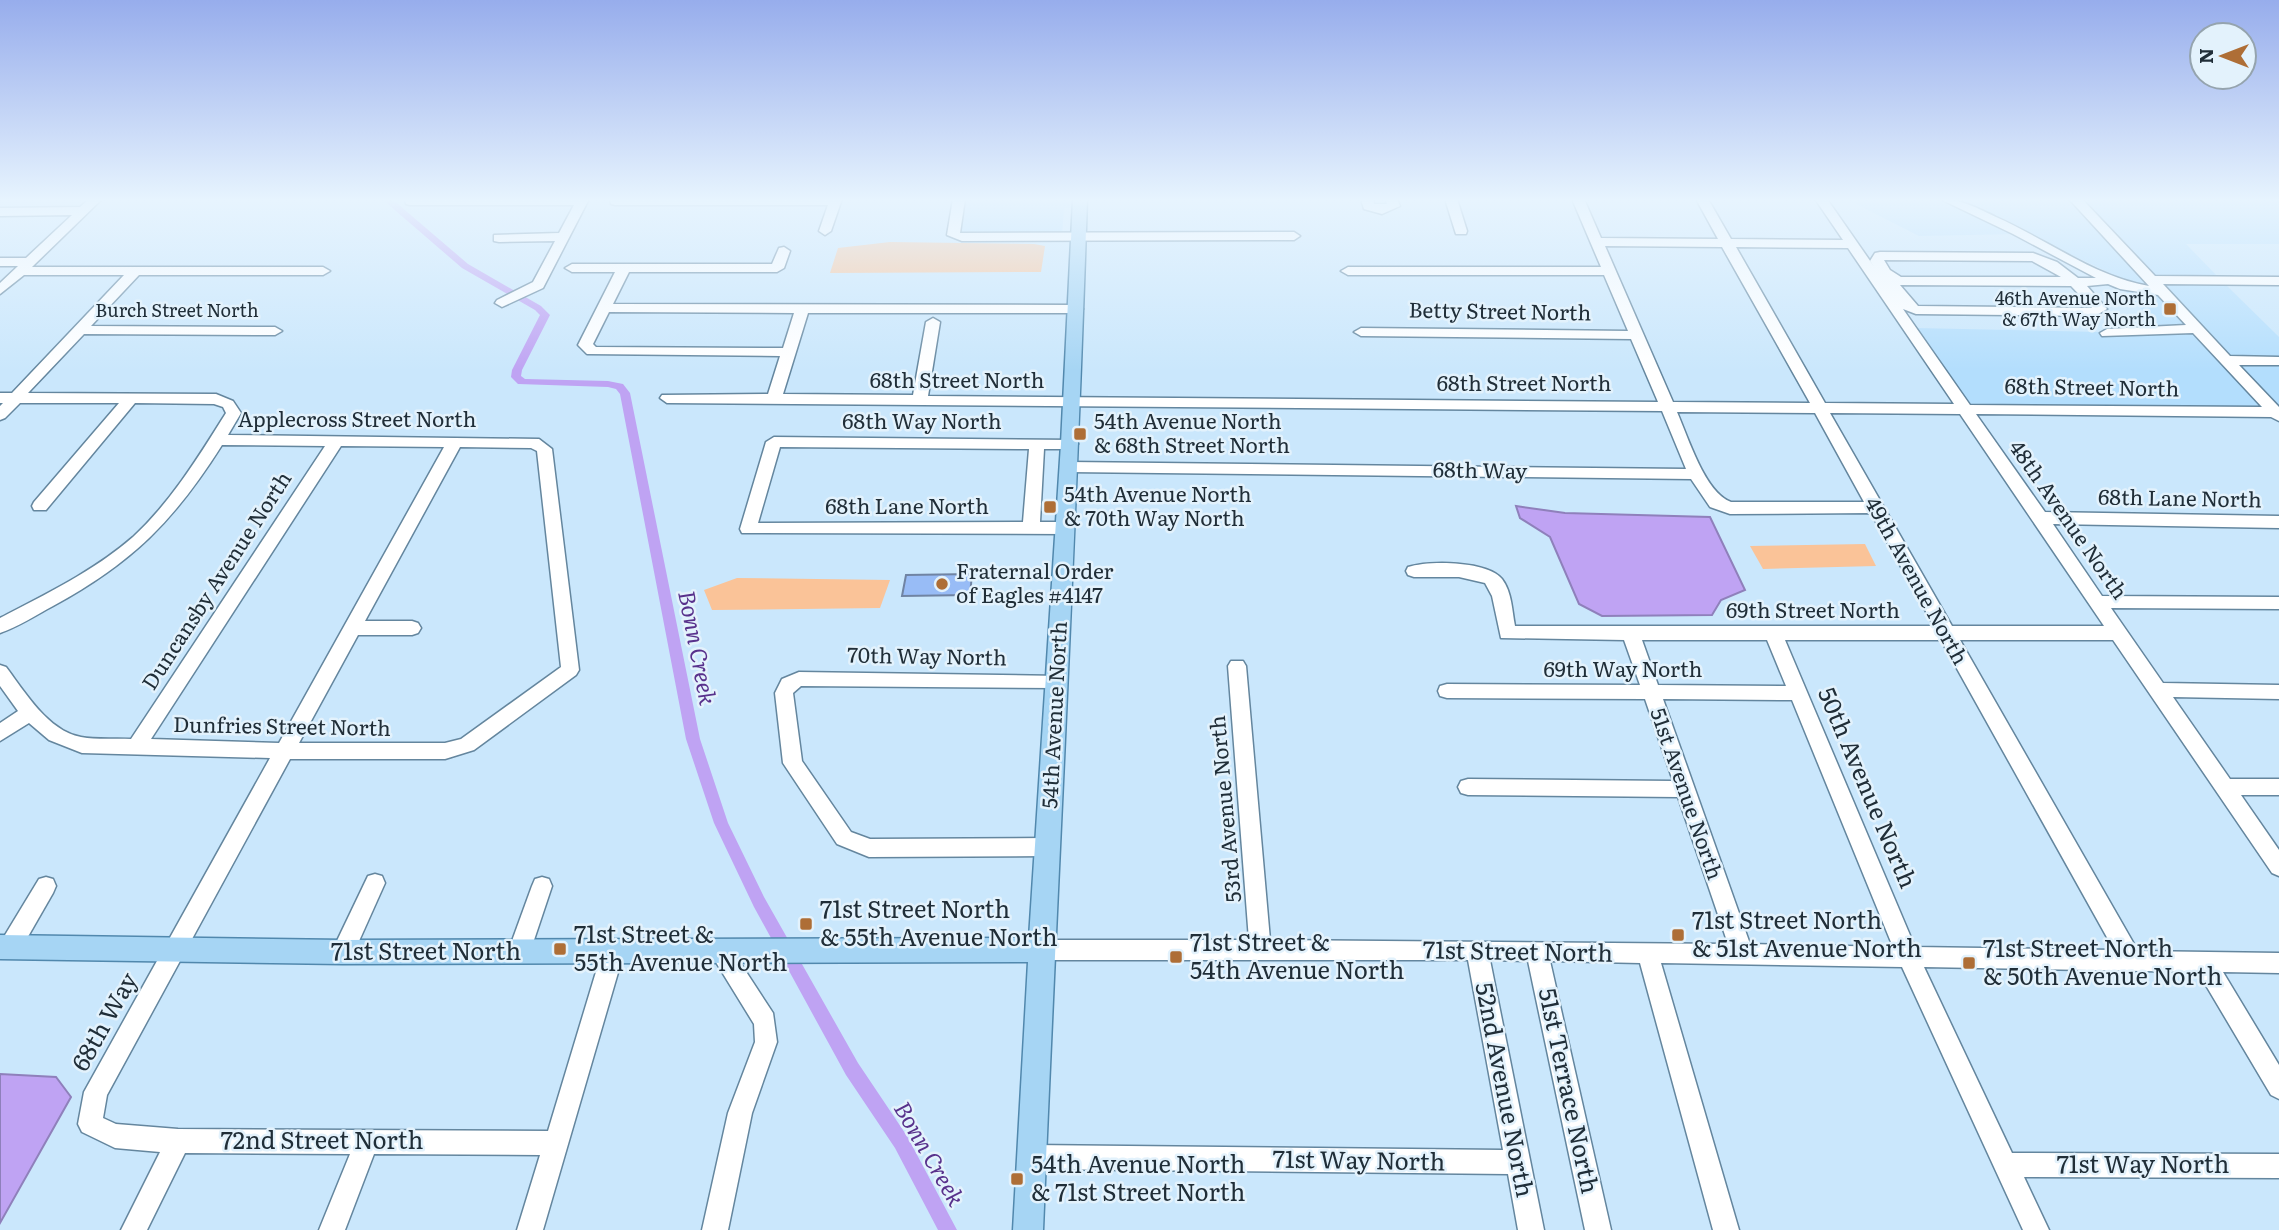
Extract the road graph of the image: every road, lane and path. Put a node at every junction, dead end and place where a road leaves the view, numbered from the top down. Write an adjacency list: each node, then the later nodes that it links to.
1 (35, 256): 13 (street)
2 (554, 256): 27 (street)
3 (782, 256): 15 (street)
4 (1077, 256): 30 (main road, 54th Avenue North)
5 (1603, 256): 19 (street)
6 (1733, 256): 48 (street, 49th Avenue North)
7 (1859, 256): 49 (street, 48th Avenue North)
8 (1880, 256): 22 (street)
9 (1941, 256): 24 (street)
10 (2065, 256): 20 (street)
11 (2128, 256): 21 (street)
12 (0, 262): 13 (street)
13 (25, 266): 16 (street); 25 (street)
14 (572, 268): 15 (street)
15 (624, 268): 28 (street)
16 (135, 271): 17 (street); 33 (street)
17 (323, 271)
18 (1348, 271): 19 (street)
19 (1609, 271): 37 (street)
20 (2109, 280): 24 (street); 26 (street)
21 (2150, 280): 23 (street); 26 (street)
22 (1898, 281): 24 (street); 24 (street)
23 (2279, 281)
24 (2076, 282)
25 (0, 290)
26 (2162, 292): 32 (street)
27 (506, 302)
28 (604, 308): 29 (street); 38 (street)
29 (802, 309): 30 (street); 38 (street)
30 (1076, 309): 46 (main road, 54th Avenue North)
31 (933, 322): 45 (street)
32 (2197, 329): 36 (street); 39 (street)
33 (79, 330): 34 (street, Burch Street North); 42 (street)
34 (275, 331)
35 (1361, 332): 37 (street, Betty Street North)
36 (2106, 333)
37 (1638, 335): 47 (street)
38 (788, 352): 41 (street)
39 (2226, 360): 40 (street); 50 (street)
40 (2279, 361)
41 (775, 397): 44 (street, 68th Street North); 45 (street, 68th Street North)
42 (8, 398): 43 (street, Applecross Street North); 51 (street)
43 (131, 398): 52 (street, Applecross Street North); 59 (street)
44 (667, 398)
45 (919, 402): 46 (street, 68th Street North)
46 (1072, 402): 47 (street, 68th Street North); 56 (main road, 54th Avenue North)
47 (1668, 406): 48 (street, 68th Street North); 58 (street)
48 (1818, 407): 49 (street, 68th Street North); 60 (street, 49th Avenue North)
49 (1963, 408): 50 (street, 68th Street North); 61 (street, 48th Avenue North)
50 (2277, 414)
51 (0, 415)
52 (217, 440): 53 (street, Applecross Street North); 69 (street)
53 (337, 440): 54 (street, Applecross Street North); 87 (street, Duncansby Avenue North)
54 (455, 442): 70 (street, 68th Way); 77 (street, Applecross Street North)
55 (1037, 443): 56 (street, 68th Way North); 63 (street); 65 (street, 68th Way North)
56 (1070, 443): 57 (main road, 54th Avenue North)
57 (1069, 467): 58 (street, 68th Way); 64 (main road, 54th Avenue North)
58 (1696, 474): 60 (street)
59 (40, 506)
60 (1874, 508): 74 (street, 49th Avenue North)
61 (2038, 518): 62 (street, 68th Lane North); 67 (street, 48th Avenue North)
62 (2279, 522)
63 (1031, 528): 64 (street, 68th Lane North); 65 (street, 68th Lane North)
64 (1065, 528): 79 (main road, 54th Avenue North)
65 (748, 529)
66 (1414, 571): 72 (street, 69th Street North)
67 (2098, 602): 68 (street); 75 (street, 48th Avenue North)
68 (2279, 603)
69 (0, 626)
70 (352, 628): 71 (street); 88 (street, 68th Way)
71 (412, 628)
72 (1631, 633): 73 (street, 69th Street North); 83 (street, 51st Avenue North)
73 (1773, 633): 74 (street, 69th Street North); 84 (street, 50th Avenue North)
74 (1946, 634): 75 (street, 69th Street North); 111 (street, 49th Avenue North)
75 (2119, 634): 80 (street, 48th Avenue North)
76 (1237, 666): 100 (street, 53rd Avenue North)
77 (570, 670): 88 (street, Dunfries Street North)
78 (0, 672): 85 (street, Dunfries Street North)
79 (1055, 681): 93 (main road, 54th Avenue North); 93 (street, 70th Way North)
80 (2157, 690): 82 (street); 90 (street, 48th Avenue North)
81 (1447, 691): 83 (street, 69th Way North)
82 (2279, 692)
83 (1651, 693): 84 (street, 69th Way North); 92 (street, 51st Avenue North)
84 (1799, 694): 110 (street, 50th Avenue North)
85 (29, 713): 86 (street); 87 (street, Dunfries Street North)
86 (0, 733)
87 (135, 748): 88 (street, Dunfries Street North)
88 (284, 751): 99 (street, 68th Way)
89 (1468, 787): 92 (street)
90 (2224, 787): 91 (street); 94 (street, 48th Avenue North)
91 (2279, 788)
92 (1683, 789): 109 (street, 51st Avenue North)
93 (1048, 847): 101 (main road, 54th Avenue North)
94 (2279, 867)
95 (375, 883): 106 (street)
96 (47, 886): 98 (street)
97 (542, 887): 103 (street)
98 (5, 947): 99 (main road, 71st Street North)
99 (175, 949): 106 (main road, 71st Street North); 115 (street, 68th Way)
100 (1260, 949): 101 (street, 71st Street North); 102 (street, 71st Street North)
101 (1043, 950): 105 (main road, 71st Street North); 119 (main road, 54th Avenue North)
102 (1477, 950): 107 (street, 71st Street North); 120 (street, 52nd Avenue North)
103 (519, 951): 104 (main road, 71st Street North); 106 (main road, 71st Street North)
104 (614, 951): 105 (main road, 71st Street North); 118 (street)
105 (720, 951): 126 (street)
106 (344, 952)
107 (1537, 952): 108 (street, 71st Street North); 129 (street, 51st Terrace North)
108 (1648, 954): 109 (street, 71st Street North); 130 (street)
109 (1743, 955): 110 (street, 71st Street North)
110 (1909, 959): 111 (street, 71st Street North); 121 (street, 50th Avenue North)
111 (2132, 961): 112 (street, 71st Street North)
112 (2205, 963): 113 (street, 71st Street North); 114 (street)
113 (2279, 963)
114 (2279, 1087)
115 (90, 1124): 117 (street, 72nd Street North)
116 (368, 1140): 117 (street, 72nd Street North); 118 (street, 72nd Street North); 124 (street)
117 (178, 1141): 123 (street)
118 (556, 1143): 125 (street)
119 (1032, 1157): 120 (street, 71st Way North); 127 (main road, 54th Avenue North)
120 (1518, 1163): 128 (street, 52nd Avenue North)
121 (2008, 1165): 122 (street, 71st Way North); 131 (street, 50th Avenue North)
122 (2279, 1166)
123 (134, 1230)
124 (332, 1230)
125 (530, 1230)
126 (715, 1230)
127 (1028, 1230)
128 (1531, 1230)
129 (1598, 1230)
130 (1726, 1230)
131 (2036, 1230)

